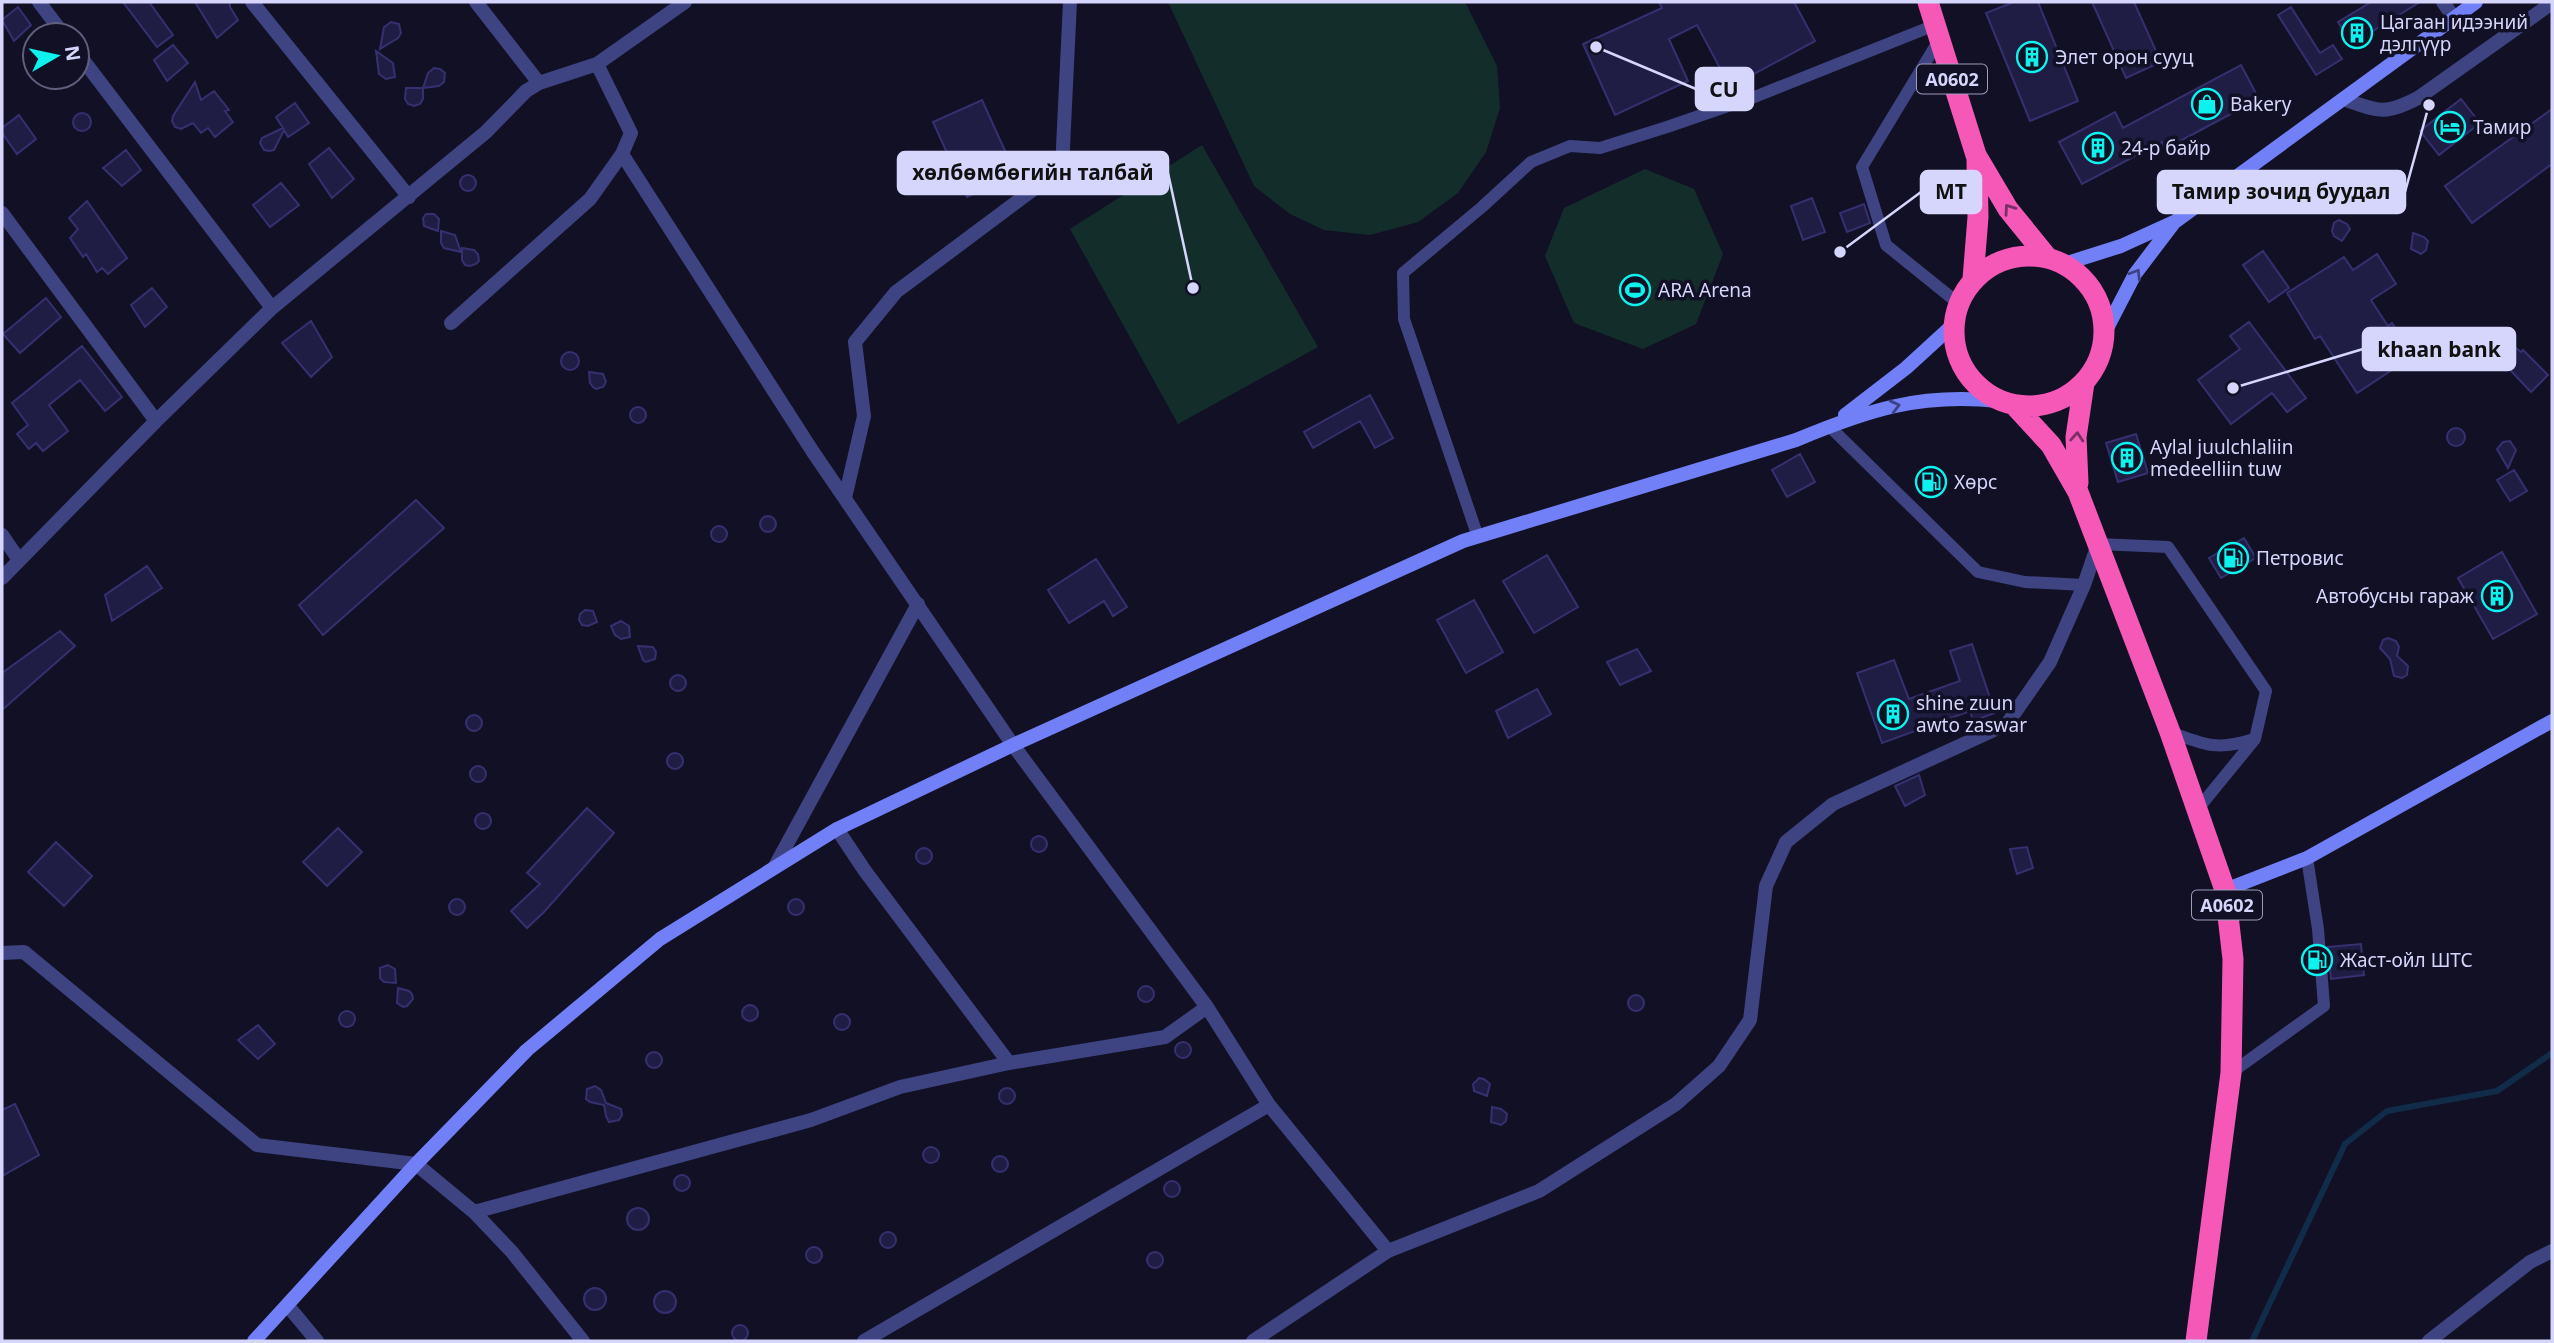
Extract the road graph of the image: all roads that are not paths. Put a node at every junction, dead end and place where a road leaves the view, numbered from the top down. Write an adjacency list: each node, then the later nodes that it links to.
1 (39, 2): 11 (street)
2 (252, 2): 19 (street)
3 (476, 2): 15 (street)
4 (685, 2): 13 (street)
5 (1070, 2): 34 (street)
6 (1928, 2): 12 (highway, A0602)
7 (2443, 2): 10 (street)
8 (2476, 2): 10 (street)
9 (2552, 3): 16 (street)
10 (2454, 18): 16 (street)
11 (53, 21)
12 (1937, 33): 18 (highway, A0602); 24 (lane); 36 (lane)
13 (597, 64): 15 (street); 17 (street)
14 (91, 70): 25 (street)
15 (539, 83): 19 (street)
16 (2343, 99): 21 (street)
17 (622, 154): 26 (street); 34 (street)
18 (1976, 155): 22 (highway, A0602, one-way to 18); 23 (highway, A0602)
19 (409, 197): 25 (street)
20 (2, 213): 31 (street)
21 (2176, 220): 22 (street); 28 (street, one-way to 21)
22 (2055, 261): 23 (highway, A0602); 28 (highway, A0602)
23 (1973, 279): 24 (highway, A0602)
24 (1958, 303): 27 (highway, A0602)
25 (272, 308): 31 (street)
26 (451, 323)
27 (1953, 325): 30 (highway, A0602); 32 (street)
28 (2104, 334): 29 (highway, A0602)
29 (2084, 383): 30 (highway, A0602); 33 (highway, A0602, one-way to 29)
30 (2007, 403): 32 (street, one-way to 30); 33 (highway, A0602)
31 (156, 421): 38 (street)
32 (1829, 426): 36 (street); 40 (lane)
33 (2078, 492): 37 (highway, A0602)
34 (845, 498): 41 (street)
35 (2, 535): 38 (street)
36 (1478, 537): 45 (street)
37 (2098, 544): 40 (street); 43 (highway, A0602); 44 (lane)
38 (19, 560): 39 (street)
39 (2, 578)
40 (2084, 585): 58 (street)
41 (918, 604): 45 (street); 49 (street)
42 (2552, 721): 48 (street)
43 (2170, 732): 44 (lane); 46 (highway, A0602)
44 (2255, 739): 46 (lane)
45 (1013, 745): 47 (street); 52 (street)
46 (2197, 810): 50 (highway, A0602)
47 (837, 829): 49 (street); 53 (street)
48 (2308, 858): 50 (street); 54 (lane)
49 (775, 866): 56 (street)
50 (2225, 890): 54 (highway, A0602)
51 (2, 953): 56 (street)
52 (1207, 1007): 53 (street); 55 (street)
53 (1009, 1063): 57 (street)
54 (2231, 1073): 66 (highway, A0602)
55 (1269, 1105): 58 (street); 64 (street)
56 (416, 1164): 57 (street); 60 (street)
57 (474, 1212): 63 (street)
58 (1388, 1251): 65 (street)
59 (2552, 1251): 67 (street)
60 (288, 1306): 61 (street); 62 (street)
61 (254, 1341)
62 (317, 1341)
63 (583, 1341)
64 (864, 1341)
65 (1254, 1341)
66 (2196, 1341)
67 (2429, 1341)

